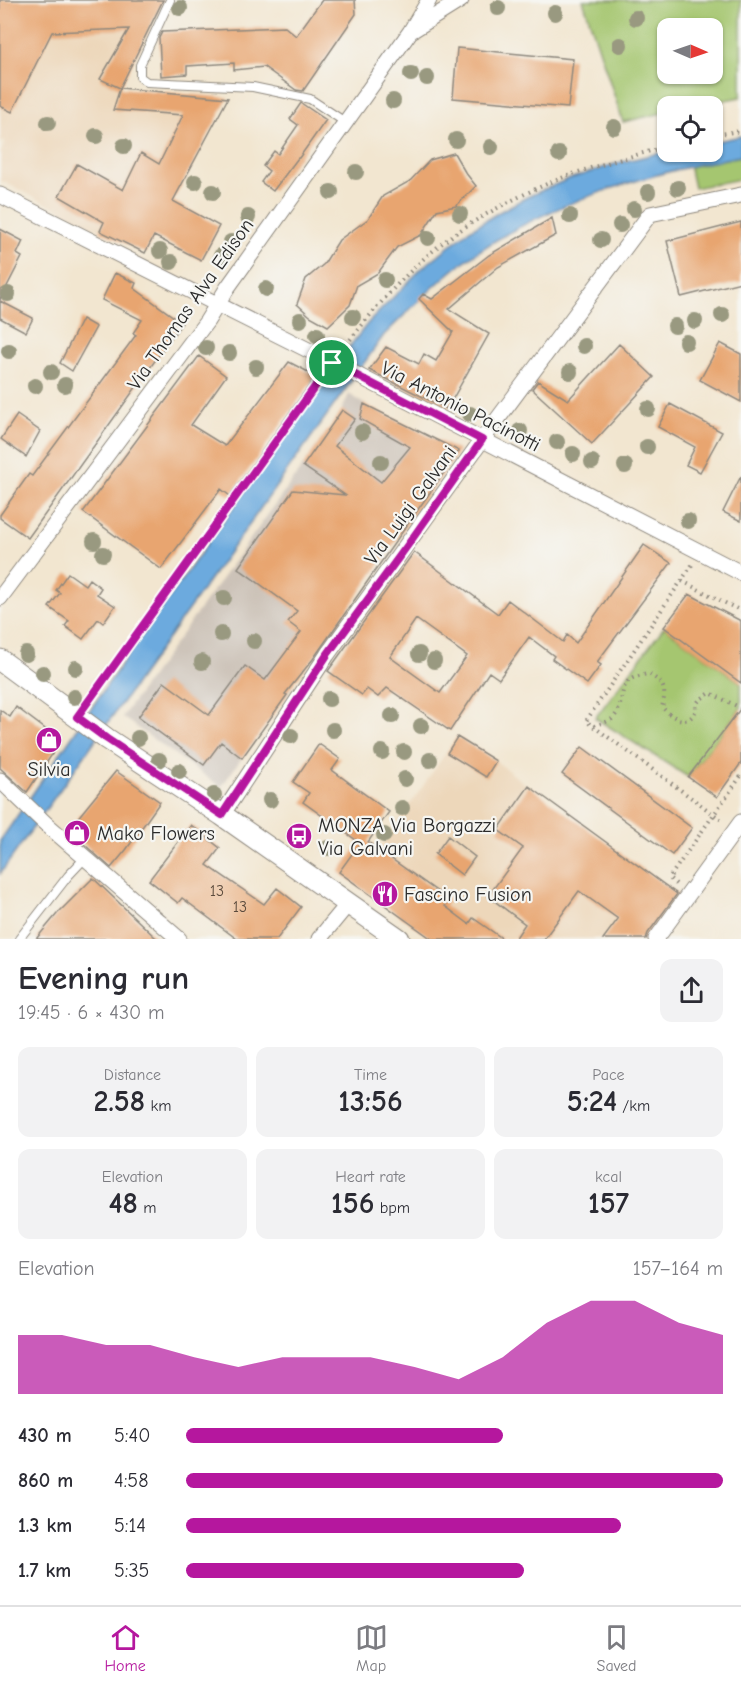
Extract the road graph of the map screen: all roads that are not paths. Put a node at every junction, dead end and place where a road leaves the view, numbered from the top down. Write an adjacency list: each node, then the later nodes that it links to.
1 (170, 0): 5 (lane)
2 (429, 0): 4 (street, Via Thomas Alva Edison)
3 (461, 0): 4 (street, Via Thomas Alva Edison)
4 (410, 32): 5 (street, Via Thomas Alva Edison)
5 (345, 122): 8 (street, Via Thomas Alva Edison)
6 (0, 195): 8 (street, Via Antonio Pacinotti)
7 (741, 195): 9 (street, Via Luigi Galvani)
8 (217, 305): 9 (street, Via Antonio Pacinotti); 11 (street, Via Thomas Alva Edison)
9 (482, 440): 10 (street, Via Antonio Pacinotti); 14 (street, Via Luigi Galvani)
10 (741, 573)
11 (0, 598)
12 (0, 660): 14 (main road)
13 (1, 784): 16 (street)
14 (222, 815): 17 (main road)
15 (738, 826): 22 (street)
16 (85, 858): 18 (lane); 19 (street)
17 (348, 904): 20 (street); 21 (main road)
18 (20, 939)
19 (179, 939)
20 (319, 939)
21 (399, 939)
22 (656, 939)

